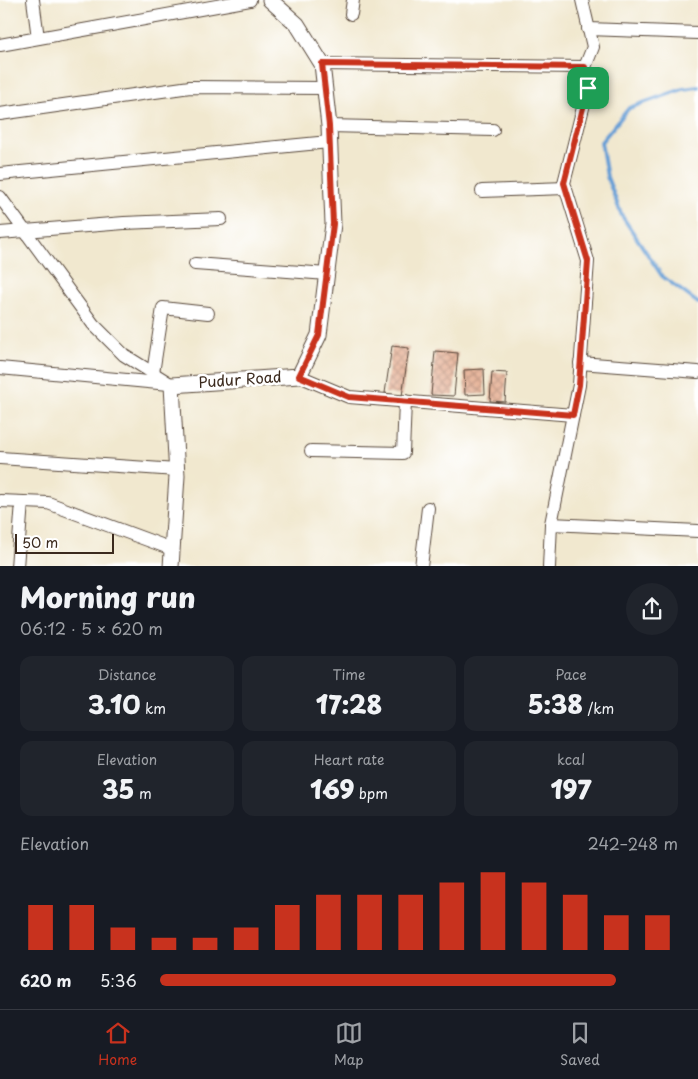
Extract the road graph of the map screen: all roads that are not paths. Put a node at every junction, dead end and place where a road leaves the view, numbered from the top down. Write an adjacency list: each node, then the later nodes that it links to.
1 (32, 0): 9 (street)
2 (250, 0): 9 (street)
3 (270, 0): 11 (street, Pudur Road)
4 (353, 0): 6 (street)
5 (582, 0): 7 (street)
6 (352, 14)
7 (588, 29): 8 (street); 12 (street)
8 (698, 33)
9 (38, 38): 10 (street)
10 (0, 45)
11 (322, 64): 12 (street); 13 (street, Pudur Road)
12 (585, 67): 19 (street)
13 (324, 88): 14 (street); 15 (street, Pudur Road)
14 (0, 114)
15 (329, 126): 16 (street); 17 (street, Pudur Road)
16 (493, 130)
17 (329, 142): 18 (street); 26 (street, Pudur Road)
18 (0, 174)
19 (566, 188): 20 (street); 28 (street)
20 (482, 191)
21 (1, 200): 23 (street)
22 (221, 219): 23 (street)
23 (23, 230): 24 (street); 31 (street)
24 (0, 232)
25 (195, 264): 26 (street)
26 (326, 274): 32 (street, Pudur Road)
27 (208, 313): 31 (street)
28 (580, 363): 30 (street); 35 (street)
29 (0, 368): 33 (street)
30 (698, 372)
31 (152, 373): 33 (street)
32 (299, 376): 33 (street, Pudur Road); 34 (street)
33 (172, 385): 38 (street)
34 (405, 401): 35 (street); 36 (street)
35 (573, 415): 42 (street)
36 (311, 451)
37 (0, 458): 38 (street)
38 (177, 470): 44 (street)
39 (0, 501): 40 (street)
40 (22, 502): 44 (street); 45 (street)
41 (428, 508): 47 (street)
42 (551, 524): 43 (street); 48 (street)
43 (698, 531)
44 (172, 549): 46 (street)
45 (17, 566)
46 (171, 566)
47 (421, 566)
48 (549, 566)

